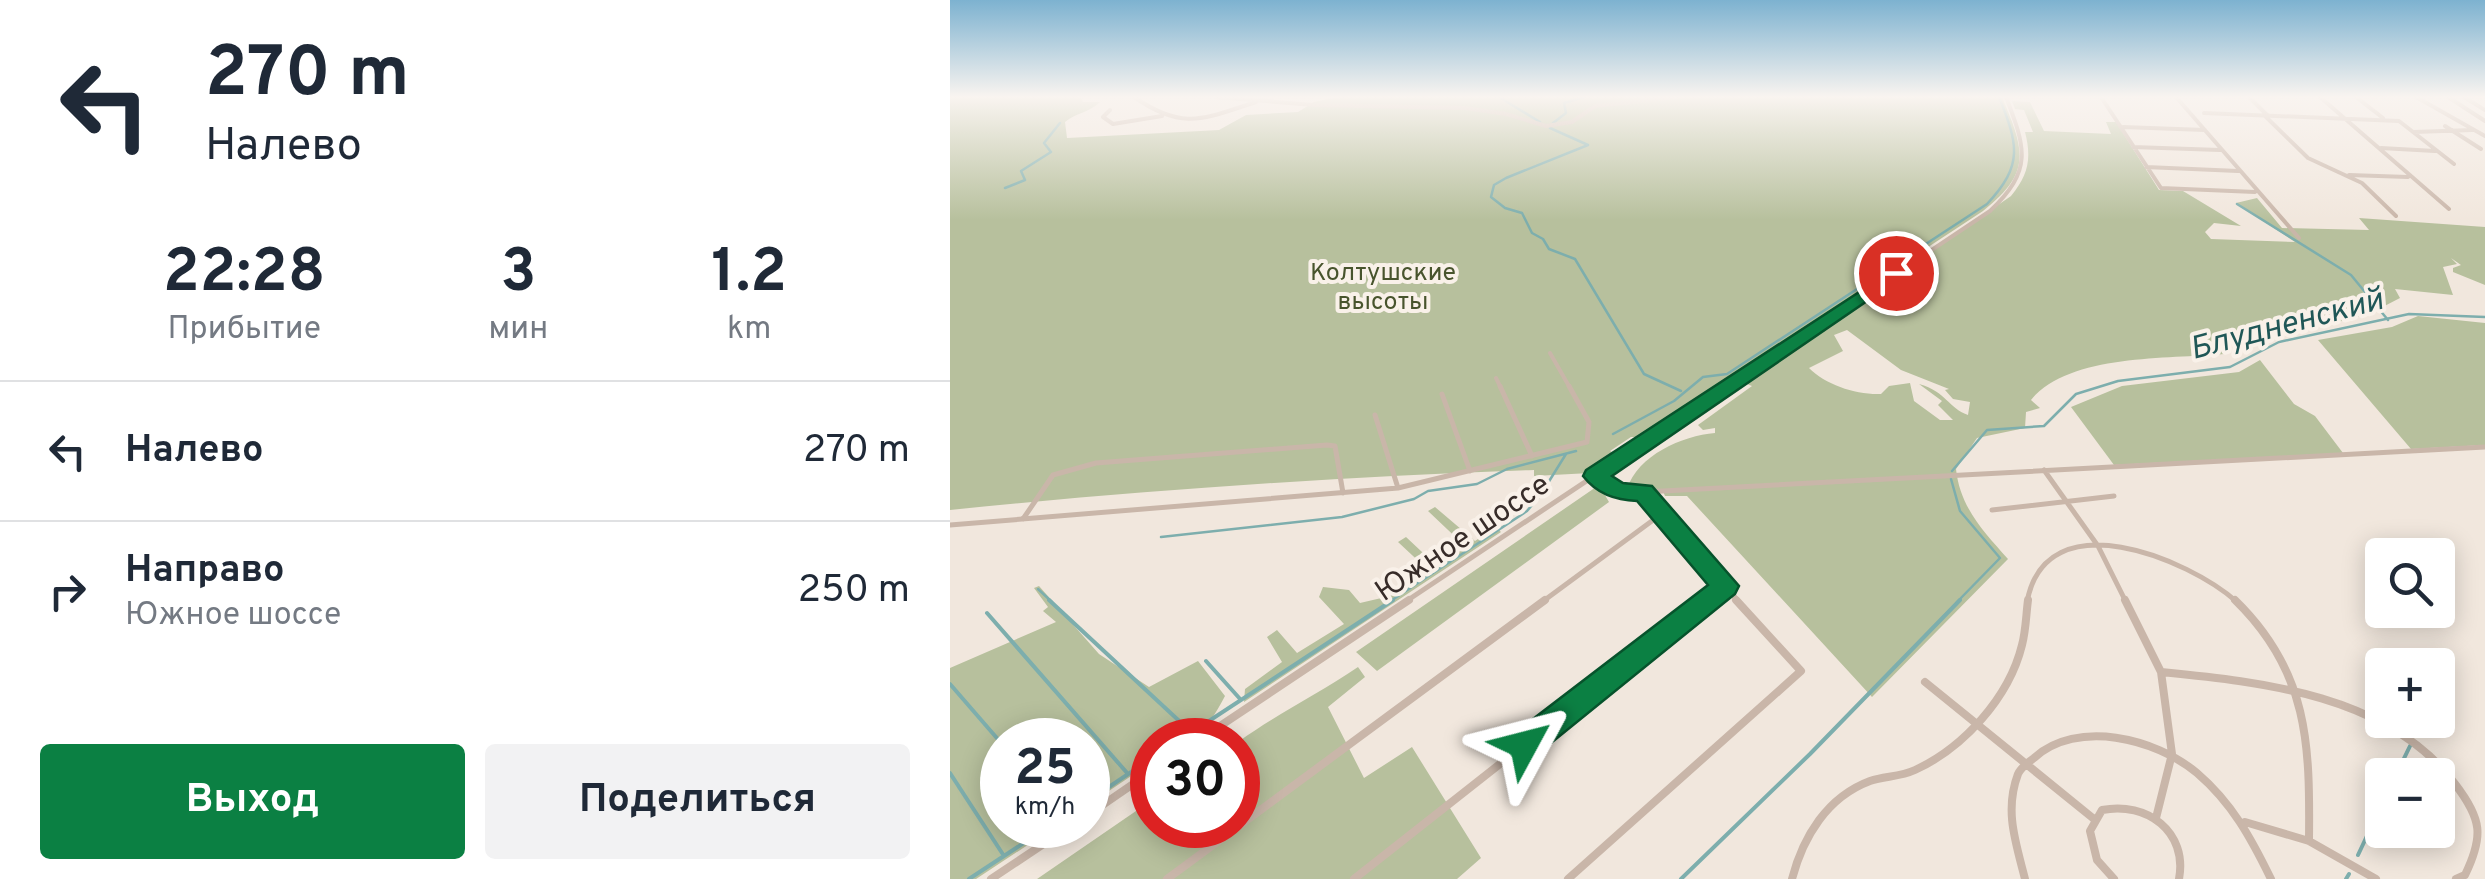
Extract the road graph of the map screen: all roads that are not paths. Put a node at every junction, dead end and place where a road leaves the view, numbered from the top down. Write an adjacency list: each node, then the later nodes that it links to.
1 (2021, 138): 30 (street, Южное шоссе)
2 (2128, 138): 8 (street)
3 (2211, 138): 11 (street)
4 (2288, 138): 16 (street)
5 (2366, 138): 9 (street)
6 (2422, 138): 12 (street)
7 (2464, 138): 10 (street)
8 (2134, 147): 11 (street); 14 (street)
9 (2378, 148): 12 (street); 17 (street)
10 (2480, 149)
11 (2221, 150): 15 (street)
12 (2438, 151): 13 (street)
13 (2454, 164)
14 (2146, 167): 15 (street); 18 (street)
15 (2238, 171): 18 (street)
16 (2344, 175): 17 (street); 20 (street)
17 (2411, 177): 19 (street)
18 (2256, 192): 21 (street)
19 (2448, 209)
20 (2396, 216)
21 (2299, 238)
22 (1550, 353): 27 (street)
23 (1496, 378): 27 (street)
24 (1442, 394): 28 (street)
25 (1376, 415): 31 (street)
26 (2485, 447): 29 (street)
27 (1532, 456): 28 (street)
28 (1470, 470): 31 (street)
29 (2044, 470): 32 (street); 35 (street)
30 (1595, 476): 32 (street); 45 (street, Южное шоссе)
31 (1398, 488): 33 (street)
32 (1644, 492): 37 (street)
33 (1342, 494): 38 (street); 38 (street)
34 (2114, 496): 35 (street)
35 (2066, 500): 36 (street); 40 (street)
36 (1992, 510)
37 (1660, 516): 41 (street); 56 (street)
38 (1023, 519): 39 (street)
39 (950, 525)
40 (2098, 546): 42 (street); 44 (street); 46 (street)
41 (1725, 586): 57 (street); 58 (street)
42 (2161, 672): 44 (street); 47 (street)
43 (1926, 682): 46 (street)
44 (2296, 691): 52 (street); 64 (street)
45 (1232, 718)
46 (1978, 724): 48 (street); 59 (street)
47 (2172, 754): 48 (street); 49 (street); 51 (street)
48 (2027, 763): 50 (street); 60 (street)
49 (2156, 818): 50 (street); 61 (street)
50 (2094, 819): 54 (street)
51 (2245, 822): 52 (street); 62 (street)
52 (2309, 840): 63 (street)
53 (1038, 848): 55 (street)
54 (2108, 877)
55 (992, 879)
56 (1167, 879)
57 (1354, 879)
58 (1568, 879)
59 (1792, 879)
60 (2025, 879)
61 (2180, 879)
62 (2271, 879)
63 (2376, 879)
64 (2456, 879)

